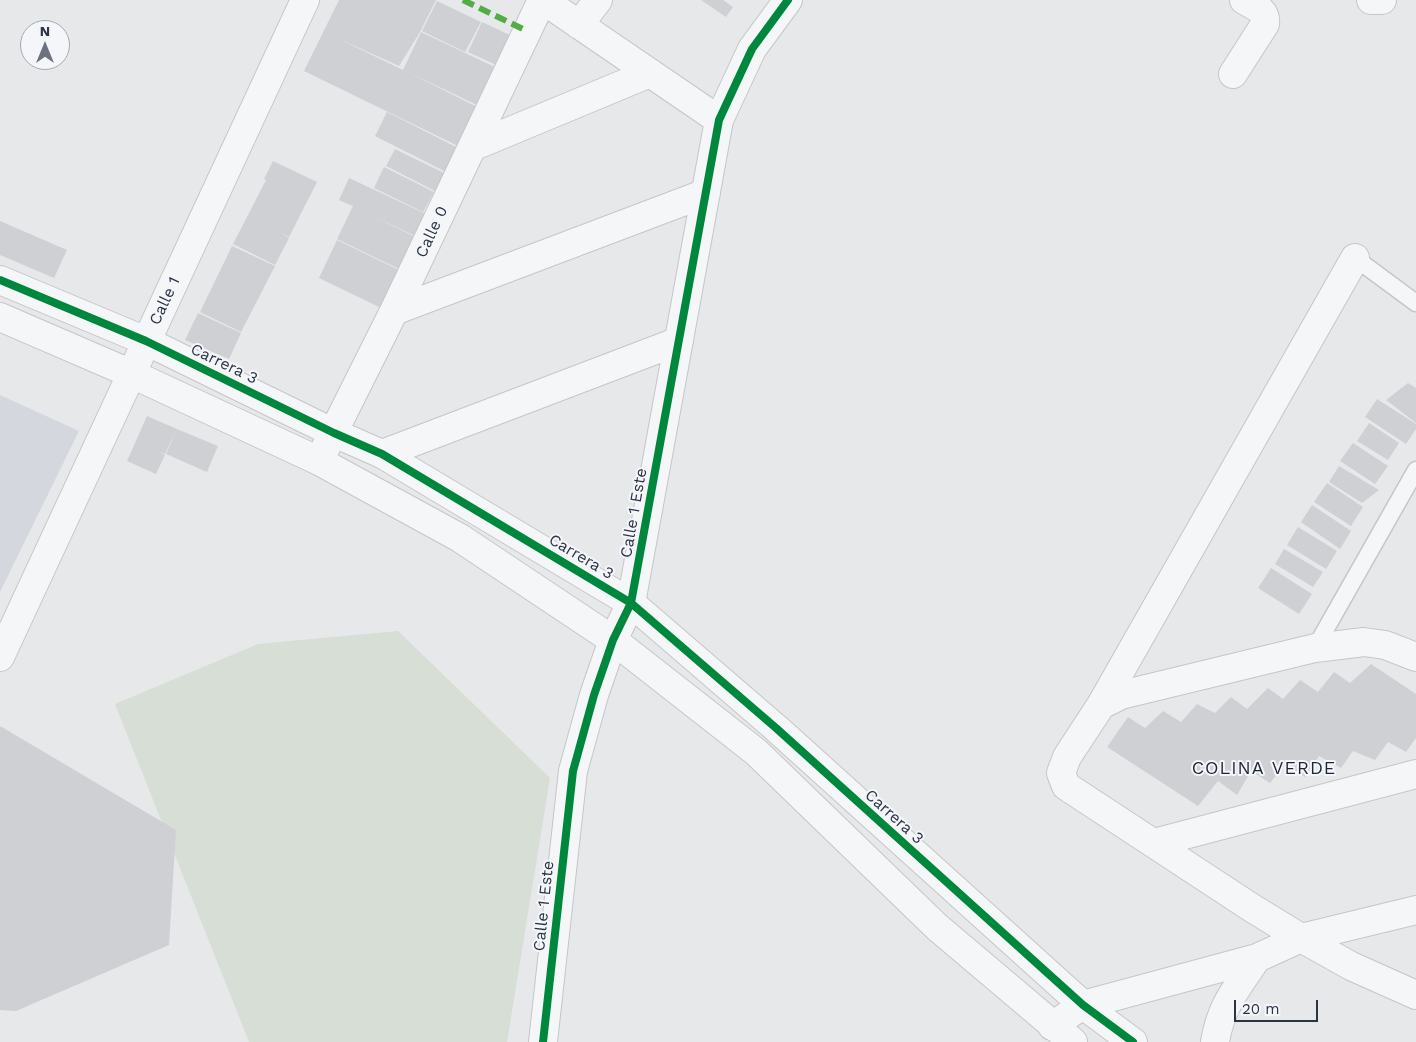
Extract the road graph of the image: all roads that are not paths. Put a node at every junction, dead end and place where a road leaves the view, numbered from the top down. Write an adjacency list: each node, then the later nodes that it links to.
1 (305, 0): 19 (street, Calle 1)
2 (542, 0): 8 (street); 12 (street, Calle 0)
3 (598, 0): 8 (street)
4 (788, 0): 11 (street, Calle 1 Este)
5 (1244, 0): 10 (street)
6 (1371, 0): 7 (street)
7 (1382, 0)
8 (579, 25): 9 (street)
9 (650, 73): 11 (street); 12 (street)
10 (1233, 74)
11 (719, 120): 13 (street, Calle 1 Este)
12 (472, 147): 17 (street, Calle 0)
13 (706, 193): 17 (street); 20 (street, Calle 1 Este)
14 (1355, 258): 16 (lane); 31 (street)
15 (0, 280): 19 (street, Carrera 3)
16 (1416, 303)
17 (394, 312): 22 (street, Calle 0)
18 (0, 316): 21 (street)
19 (146, 341): 21 (street, Calle 1); 22 (street, Carrera 3)
20 (679, 341): 23 (street); 26 (street, Calle 1 Este)
21 (132, 374): 24 (street); 29 (street, Calle 1)
22 (334, 433): 23 (street, Carrera 3); 24 (street, Calle 0)
23 (382, 454): 26 (street, Carrera 3)
24 (319, 461): 27 (street)
25 (1416, 470): 28 (lane)
26 (631, 603): 27 (street, Calle 1 Este); 38 (street, Carrera 3)
27 (613, 640): 39 (street); 40 (street, Calle 1 Este)
28 (1315, 648): 30 (street); 31 (street)
29 (0, 657)
30 (1416, 657)
31 (1101, 705): 33 (street)
32 (1416, 774): 33 (street)
33 (1154, 844): 35 (street)
34 (1416, 910): 35 (street)
35 (1302, 938): 36 (street); 37 (street)
36 (1257, 958): 38 (street); 43 (street)
37 (1416, 995)
38 (1083, 1005): 39 (street); 42 (street, Carrera 3)
39 (1052, 1026): 41 (street)
40 (543, 1042)
41 (1073, 1042)
42 (1133, 1042)
43 (1215, 1042)

